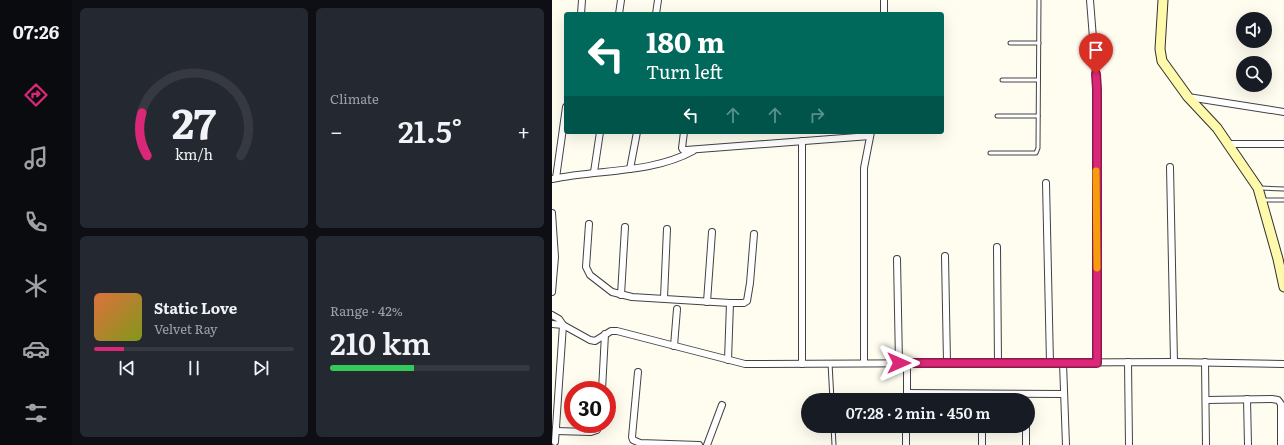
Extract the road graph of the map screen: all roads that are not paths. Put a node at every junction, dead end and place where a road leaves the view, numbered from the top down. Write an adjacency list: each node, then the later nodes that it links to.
1 (582, 0): 8 (street)
2 (621, 0): 9 (street)
3 (658, 0): 10 (street)
4 (884, 0): 11 (street)
5 (1039, 0): 13 (lane)
6 (1090, 0): 73 (street)
7 (1163, 0): 16 (street)
8 (581, 12)
9 (619, 12)
10 (656, 12)
11 (884, 12)
12 (1010, 43): 13 (lane)
13 (1039, 43): 15 (lane)
14 (1002, 80): 15 (lane)
15 (1038, 80): 19 (lane)
16 (1188, 97): 17 (street); 26 (street)
17 (1284, 112)
18 (997, 116): 19 (lane)
19 (1038, 116): 29 (lane)
20 (564, 119): 33 (street)
21 (600, 134): 32 (street)
22 (637, 134): 31 (street)
23 (684, 134): 28 (street)
24 (870, 134): 25 (street); 66 (street)
25 (802, 141): 28 (street); 74 (street)
26 (1228, 144): 27 (street); 35 (street)
27 (1284, 144)
28 (696, 149): 31 (street)
29 (990, 153)
30 (1170, 167): 63 (street)
31 (630, 169): 32 (street)
32 (594, 172): 33 (street)
33 (554, 178)
34 (1046, 183): 71 (street)
35 (1258, 188): 36 (lane); 37 (street)
36 (1284, 189)
37 (1262, 200): 38 (lane); 49 (street)
38 (1284, 200)
39 (552, 213): 48 (street)
40 (589, 224): 51 (street)
41 (625, 227): 51 (street)
42 (667, 229): 52 (street)
43 (712, 232): 53 (street)
44 (754, 234): 54 (street)
45 (997, 247): 70 (street)
46 (945, 256): 69 (street)
47 (897, 259): 67 (street)
48 (553, 270): 50 (street)
49 (1284, 287)
50 (552, 292)
51 (621, 295): 52 (street)
52 (664, 298): 53 (street)
53 (707, 302): 54 (street)
54 (730, 303): 61 (street)
55 (678, 309): 60 (street)
56 (552, 315): 58 (street)
57 (552, 324): 58 (street)
58 (563, 325): 59 (street); 85 (street)
59 (605, 334): 60 (street); 77 (street)
60 (674, 346): 61 (street)
61 (728, 360): 74 (street)
62 (1128, 362): 63 (street); 73 (street); 99 (street)
63 (1174, 362): 64 (street)
64 (1206, 362): 75 (street); 83 (street)
65 (830, 363): 66 (street); 74 (street); 78 (lane)
66 (864, 363): 67 (street)
67 (899, 363): 68 (street)
68 (907, 363): 69 (street); 79 (street)
69 (948, 363): 70 (street)
70 (998, 363): 71 (street)
71 (1050, 363): 72 (street)
72 (1063, 363): 73 (street); 80 (street)
73 (1097, 363)
74 (802, 364)
75 (1284, 364)
76 (638, 372): 92 (street)
77 (602, 381)
78 (832, 393)
79 (907, 393)
80 (1064, 394): 81 (street); 98 (street)
81 (1035, 396)
82 (1247, 399): 83 (street); 101 (street); 102 (street)
83 (1206, 400): 100 (street)
84 (722, 405): 93 (street)
85 (556, 431): 86 (street); 91 (street)
86 (564, 431)
87 (833, 433): 94 (lane)
88 (906, 433): 95 (street)
89 (982, 433): 96 (street)
90 (1026, 433): 97 (street)
91 (554, 443)
92 (699, 445)
93 (707, 445)
94 (834, 445)
95 (906, 445)
96 (982, 445)
97 (1026, 445)
98 (1066, 445)
99 (1129, 445)
100 (1206, 445)
101 (1248, 445)
102 (1281, 445)

